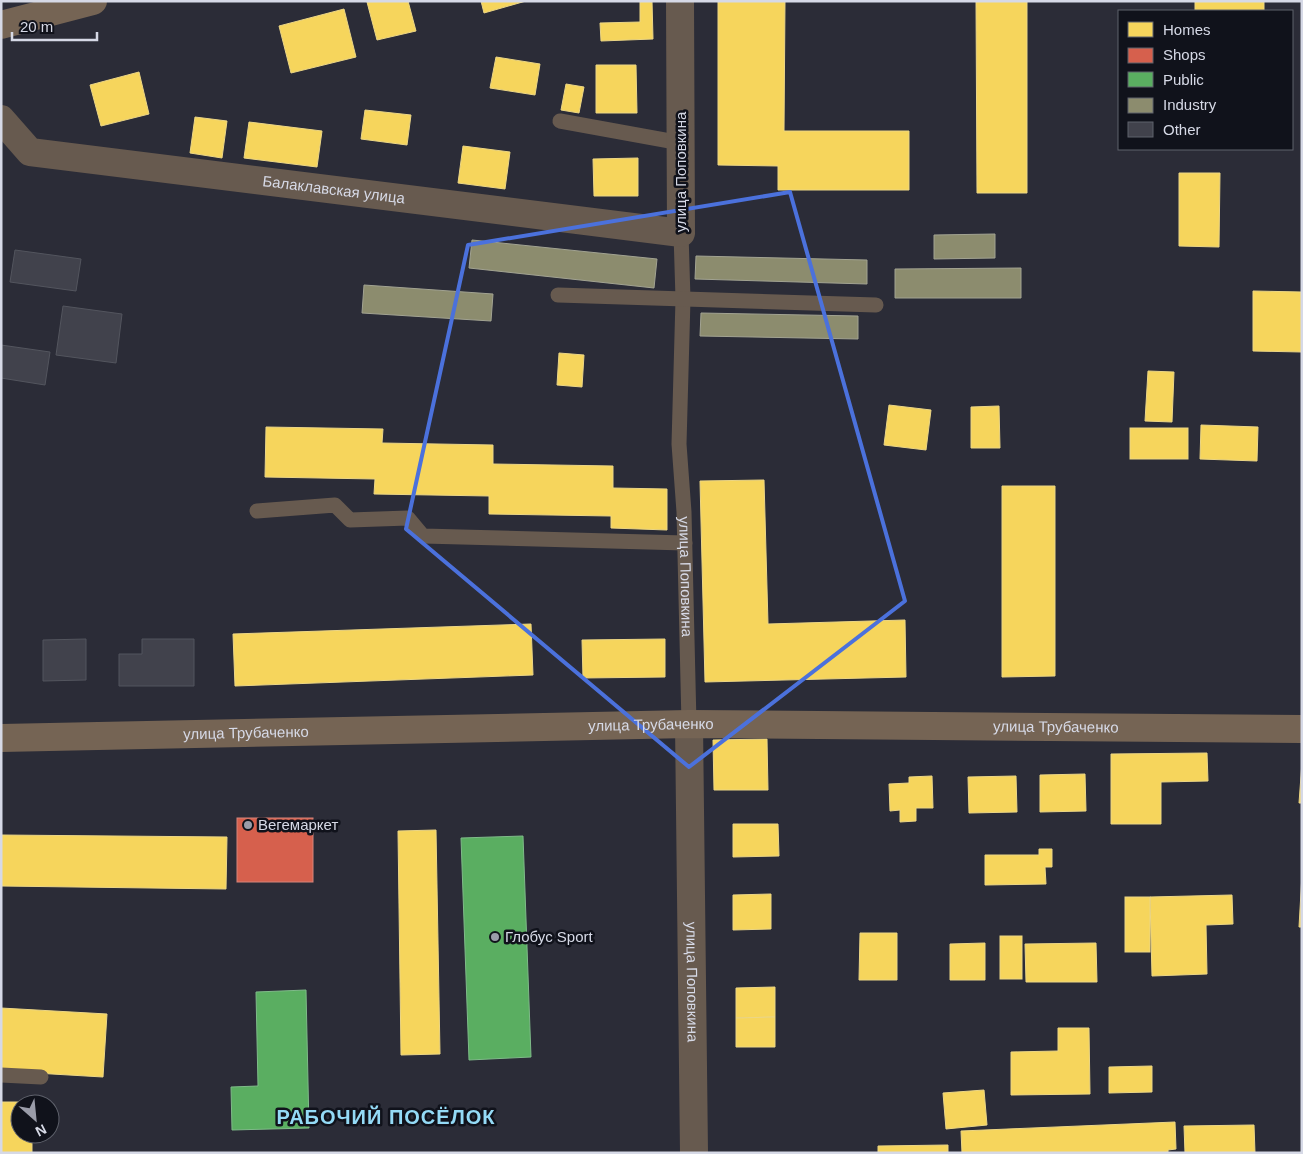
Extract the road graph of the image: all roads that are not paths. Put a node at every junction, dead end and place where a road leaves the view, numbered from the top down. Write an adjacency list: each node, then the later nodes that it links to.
1 (93, 1): 3 (street)
2 (680, 1): 6 (street, улица Поповкина)
3 (1, 25)
4 (1, 119): 7 (street, Балаклавская улица)
5 (560, 121): 6 (lane)
6 (681, 144): 7 (street, улица Поповкина)
7 (681, 233): 9 (lane, улица Поповкина)
8 (558, 295): 9 (lane)
9 (683, 299): 10 (lane); 12 (lane, улица Поповкина)
10 (876, 305)
11 (257, 511): 12 (lane)
12 (685, 543): 13 (lane, улица Поповкина)
13 (690, 724): 14 (street, улица Трубаченко); 15 (street, улица Трубаченко); 18 (street, улица Поповкина)
14 (1302, 729)
15 (1, 738)
16 (1, 1075): 17 (lane)
17 (41, 1077)
18 (694, 1153)

